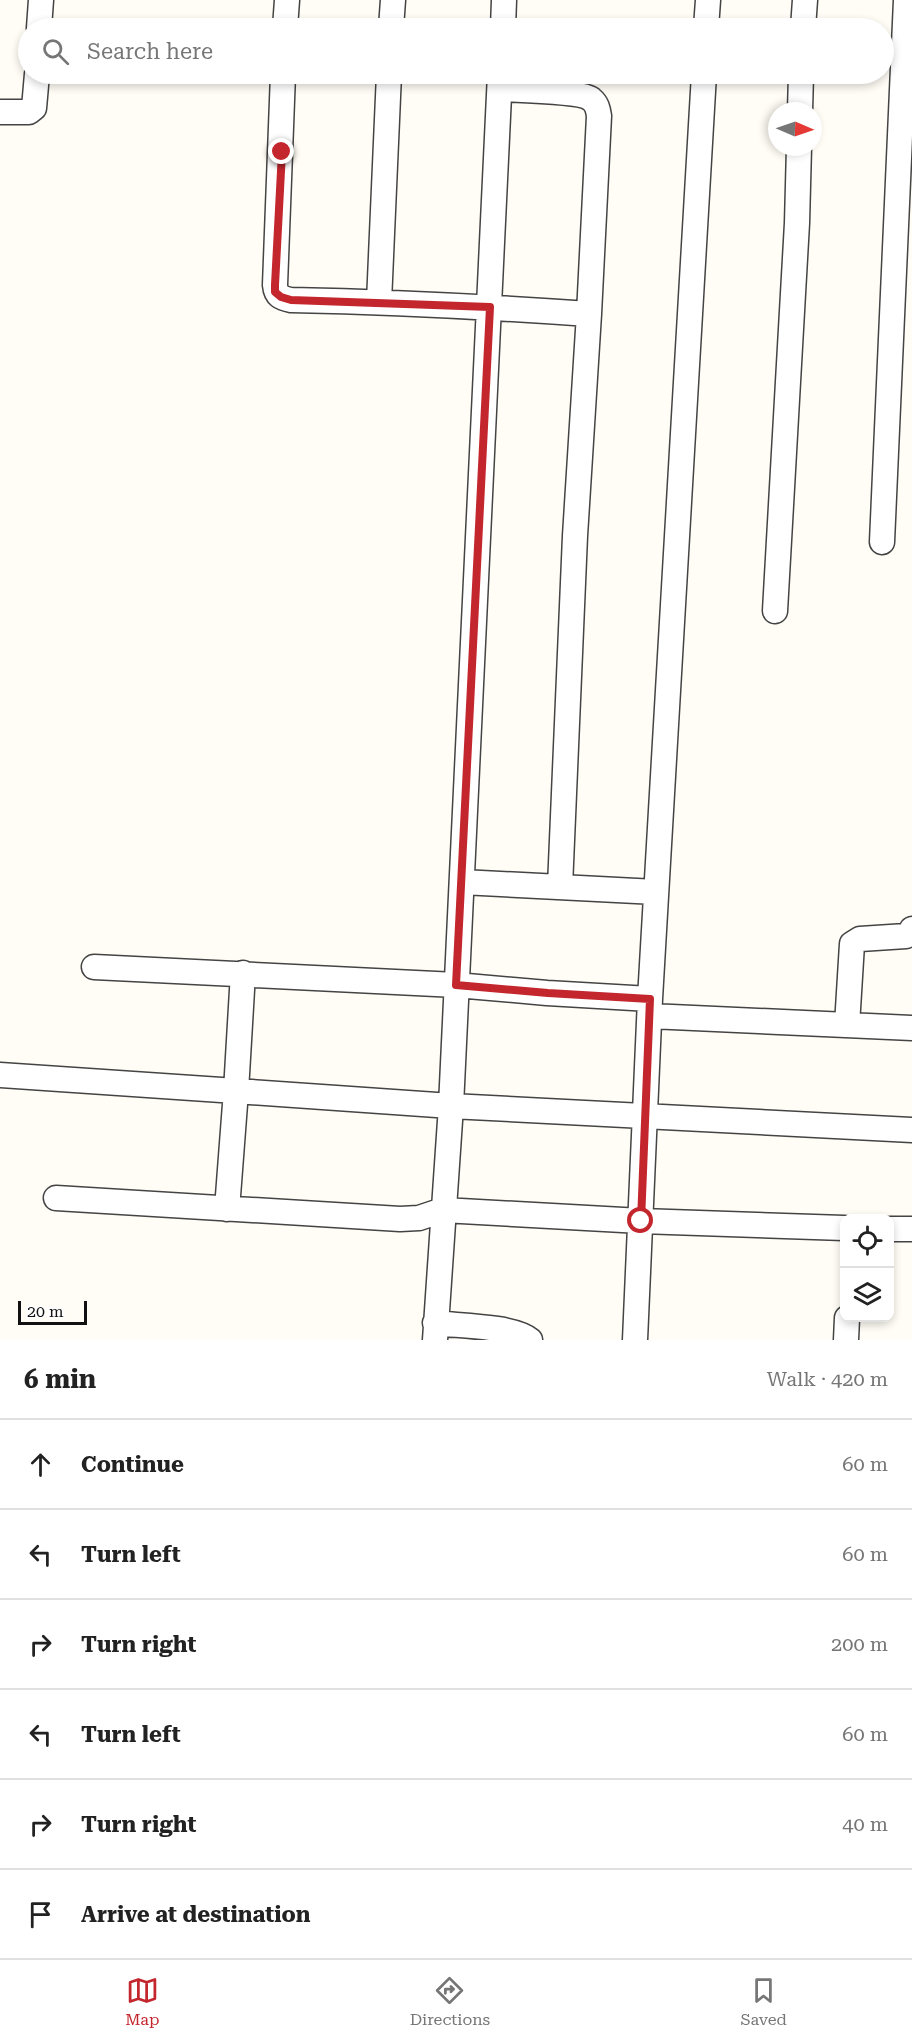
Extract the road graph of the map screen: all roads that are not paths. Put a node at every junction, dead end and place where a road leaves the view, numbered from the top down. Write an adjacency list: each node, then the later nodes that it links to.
1 (41, 0): 8 (street)
2 (286, 0): 9 (street)
3 (393, 0): 10 (street)
4 (504, 0): 11 (street)
5 (708, 0): 12 (street)
6 (805, 0): 13 (street)
7 (906, 0): 27 (street)
8 (40, 18)
9 (285, 18)
10 (392, 18)
11 (503, 18)
12 (707, 18)
13 (804, 18)
14 (36, 84): 22 (street)
15 (283, 84): 24 (street)
16 (389, 84): 24 (street)
17 (500, 84): 25 (street)
18 (514, 84): 26 (street)
19 (703, 84): 31 (street)
20 (801, 84): 21 (street)
21 (800, 102)
22 (0, 112)
23 (799, 156): 28 (street)
24 (379, 302): 25 (street)
25 (490, 307): 26 (street); 29 (street)
26 (589, 314): 30 (street)
27 (882, 542)
28 (775, 611)
29 (462, 882): 30 (street); 35 (street)
30 (560, 887): 31 (street)
31 (656, 892): 36 (street)
32 (912, 929): 37 (street)
33 (94, 967): 34 (street)
34 (243, 973): 35 (street); 40 (street)
35 (456, 985): 36 (street); 41 (street)
36 (650, 1007): 37 (street); 42 (street)
37 (848, 1025): 38 (street)
38 (912, 1028)
39 (0, 1075): 40 (street)
40 (236, 1091): 41 (street); 45 (street)
41 (451, 1106): 42 (street); 46 (street)
42 (645, 1116): 43 (street); 47 (street)
43 (912, 1130)
44 (56, 1197): 45 (street)
45 (227, 1209): 46 (street)
46 (443, 1210): 47 (street); 52 (street)
47 (641, 1221): 48 (street); 54 (street)
48 (840, 1228)
49 (894, 1229): 50 (street)
50 (912, 1229)
51 (847, 1322): 55 (street)
52 (435, 1332): 53 (street)
53 (530, 1340)
54 (635, 1340)
55 (846, 1340)

